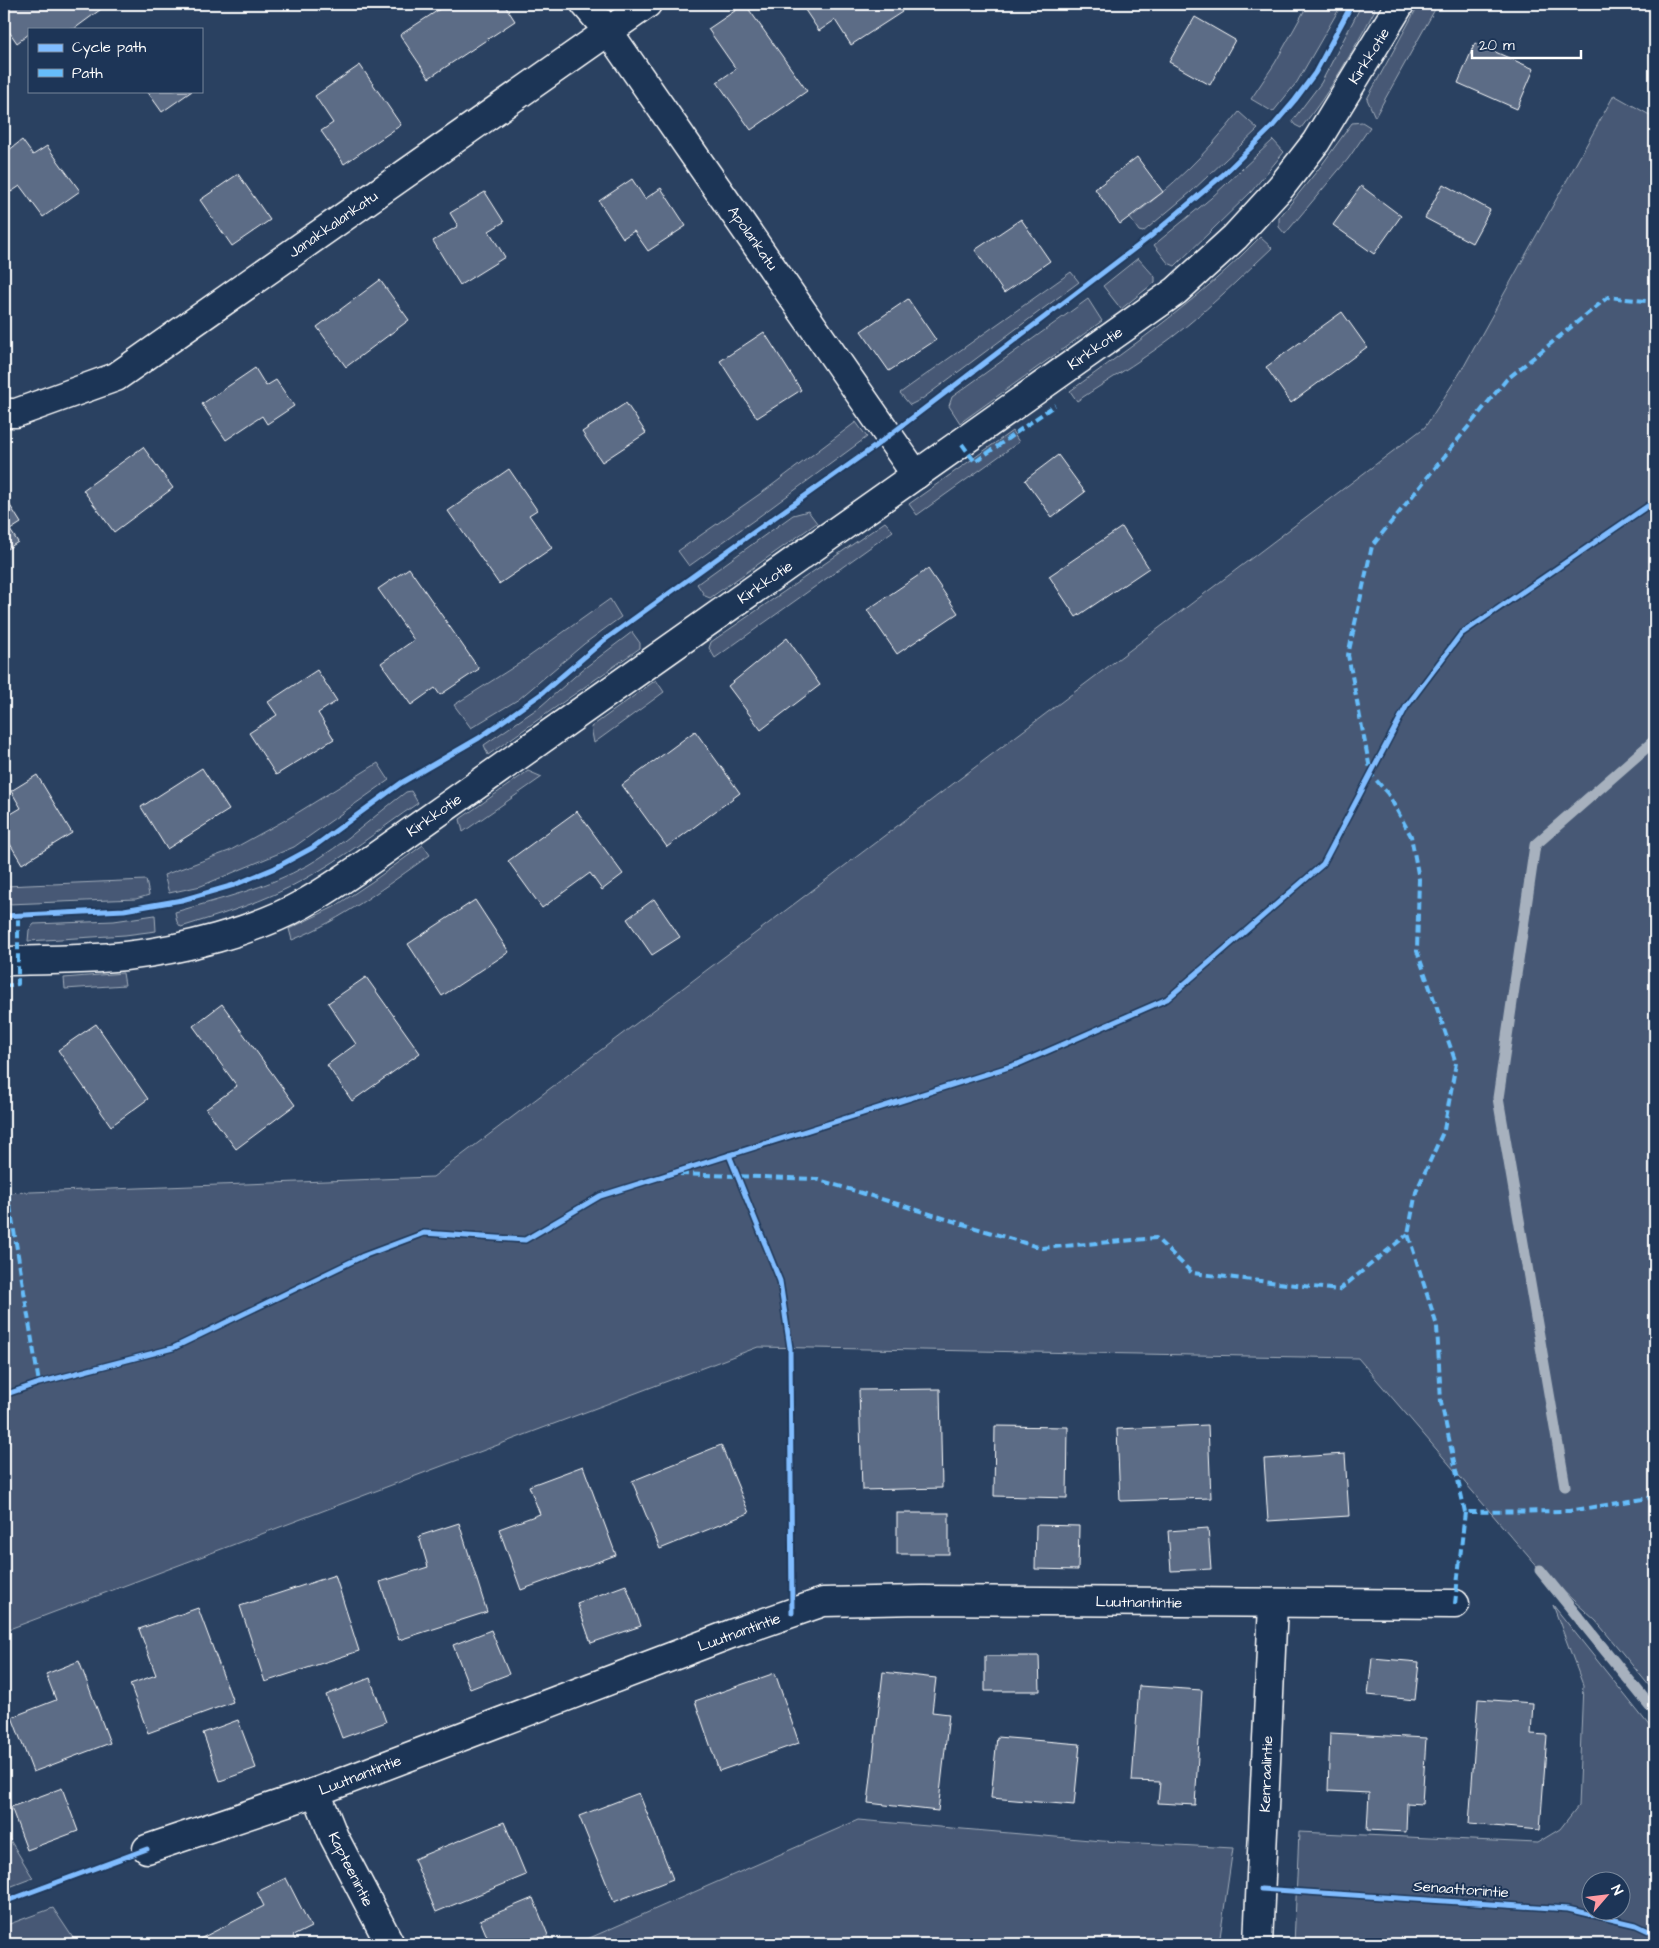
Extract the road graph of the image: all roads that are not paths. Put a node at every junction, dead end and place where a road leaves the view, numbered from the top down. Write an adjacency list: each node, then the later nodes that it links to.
1 (585, 4): 4 (street, Apolankatu)
2 (647, 4): 4 (street, Janakkalankatu)
3 (1400, 4): 6 (street, Kirkkotie)
4 (608, 31): 5 (street, Janakkalankatu); 6 (street, Apolankatu)
5 (4, 414)
6 (916, 475): 7 (street, Kirkkotie)
7 (4, 961)
8 (1273, 1604): 9 (street, Luutnantintie); 10 (street, Luutnantintie); 13 (street, Kenraalintie)
9 (1455, 1604)
10 (316, 1792): 11 (street, Luutnantintie); 12 (street, Kapteenintie)
11 (147, 1849)
12 (390, 1944)
13 (1258, 1944)

